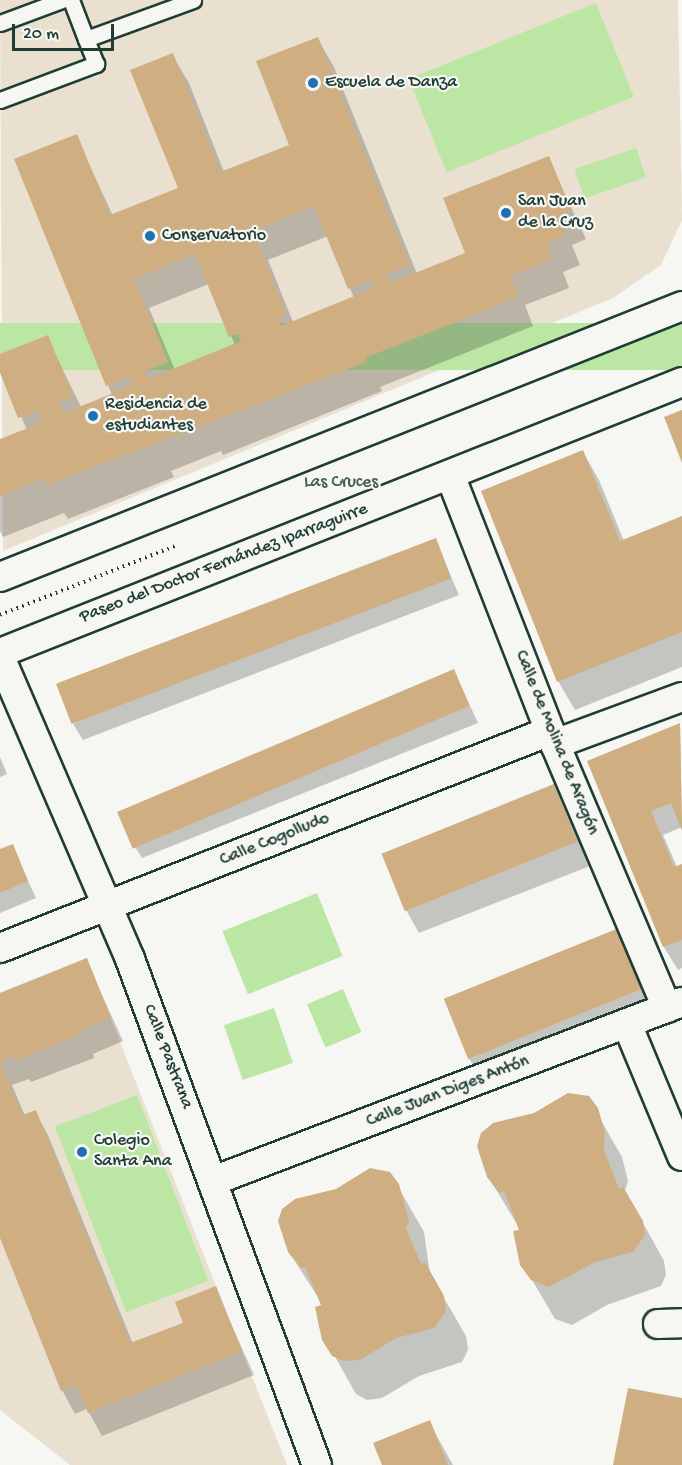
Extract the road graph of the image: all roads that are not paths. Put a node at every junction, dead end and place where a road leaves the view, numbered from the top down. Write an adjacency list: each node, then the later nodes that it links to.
1 (62, 0): 4 (lane)
2 (71, 0): 5 (lane)
3 (193, 0): 5 (lane)
4 (0, 23)
5 (86, 39): 6 (lane)
6 (0, 100)
7 (682, 306): 10 (street)
8 (682, 382): 9 (street, Paseo del Doctor Fernández Iparraguirre)
9 (450, 475): 11 (street, Paseo del Doctor Fernández Iparraguirre); 13 (street, Calle de Molina de Aragón)
10 (0, 577)
11 (0, 655): 14 (street, Calle Pastrana)
12 (682, 697): 13 (street, Calle Cogolludo)
13 (552, 737): 14 (street, Calle Cogolludo); 16 (street, Calle de Molina de Aragón)
14 (108, 907): 15 (street, Calle Cogolludo); 19 (street, Calle Pastrana)
15 (0, 948)
16 (675, 1005): 17 (street, Calle Juan Diges Antón)
17 (627, 1024): 18 (street); 19 (street, Calle Juan Diges Antón)
18 (682, 1156)
19 (213, 1181): 20 (street, Calle Pastrana)
20 (317, 1465)

